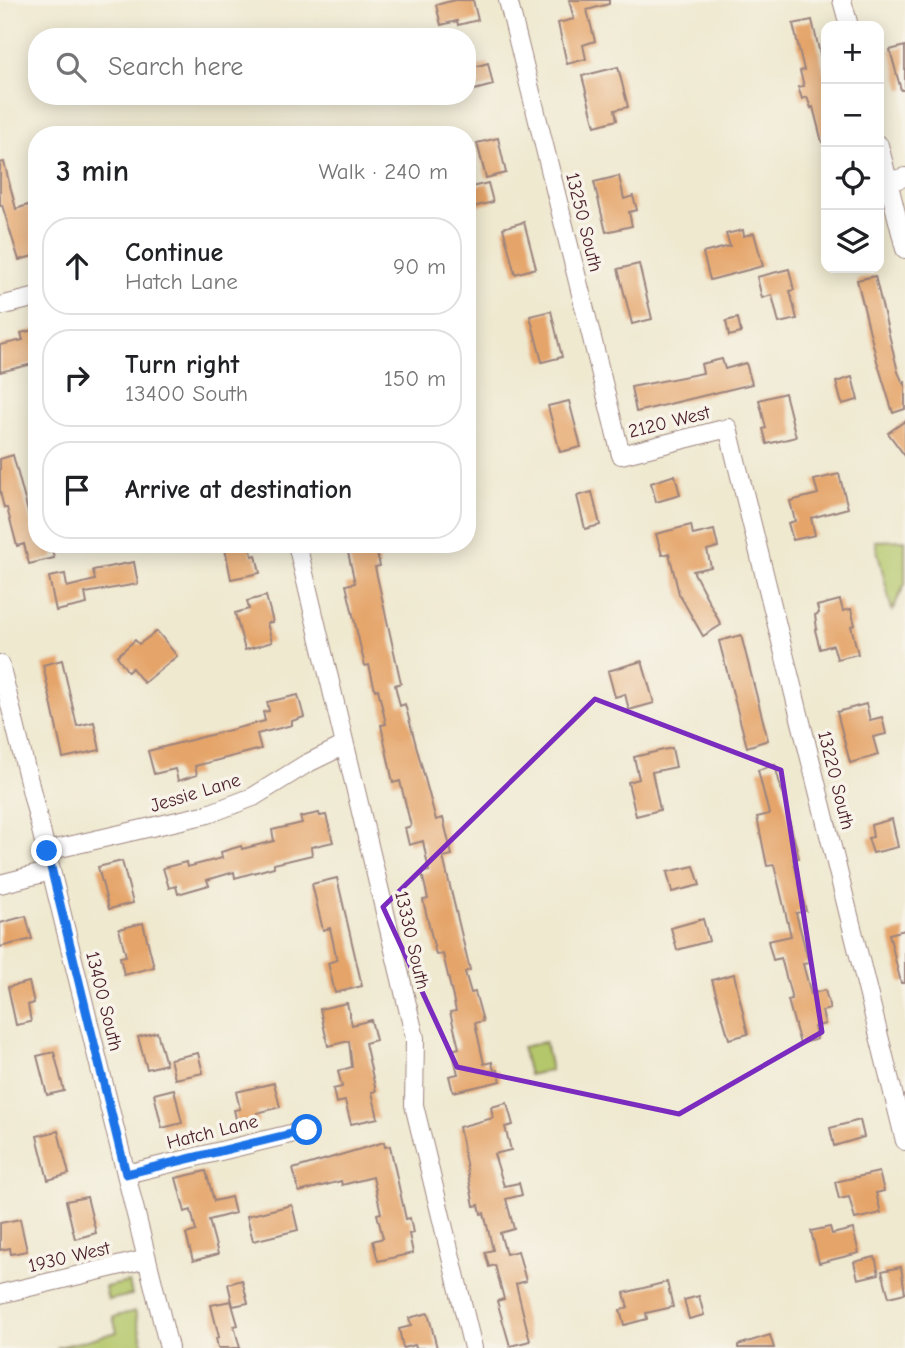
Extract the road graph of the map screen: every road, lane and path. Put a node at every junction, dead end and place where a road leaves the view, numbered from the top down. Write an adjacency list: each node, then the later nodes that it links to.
1 (508, 0): 10 (street, 13250 South)
2 (842, 0): 3 (street)
3 (848, 21)
4 (880, 147): 5 (street)
5 (896, 180): 6 (street)
6 (905, 249)
7 (28, 299): 8 (street)
8 (0, 306)
9 (728, 428): 10 (street, 2120 West); 18 (street, 13220 South)
10 (621, 455)
11 (299, 553): 13 (street, 13330 South)
12 (0, 664): 14 (street, 13400 South)
13 (345, 745): 14 (street, Jessie Lane); 23 (street, 13330 South)
14 (47, 851): 15 (street, 13400 South)
15 (51, 871): 16 (street); 19 (street, 13400 South)
16 (0, 884)
17 (307, 1130): 19 (street, Hatch Lane)
18 (905, 1141)
19 (126, 1174): 20 (street, 13400 South)
20 (147, 1259): 21 (street, 1930 West); 22 (street, 13400 South)
21 (0, 1294)
22 (169, 1348)
23 (472, 1348)

